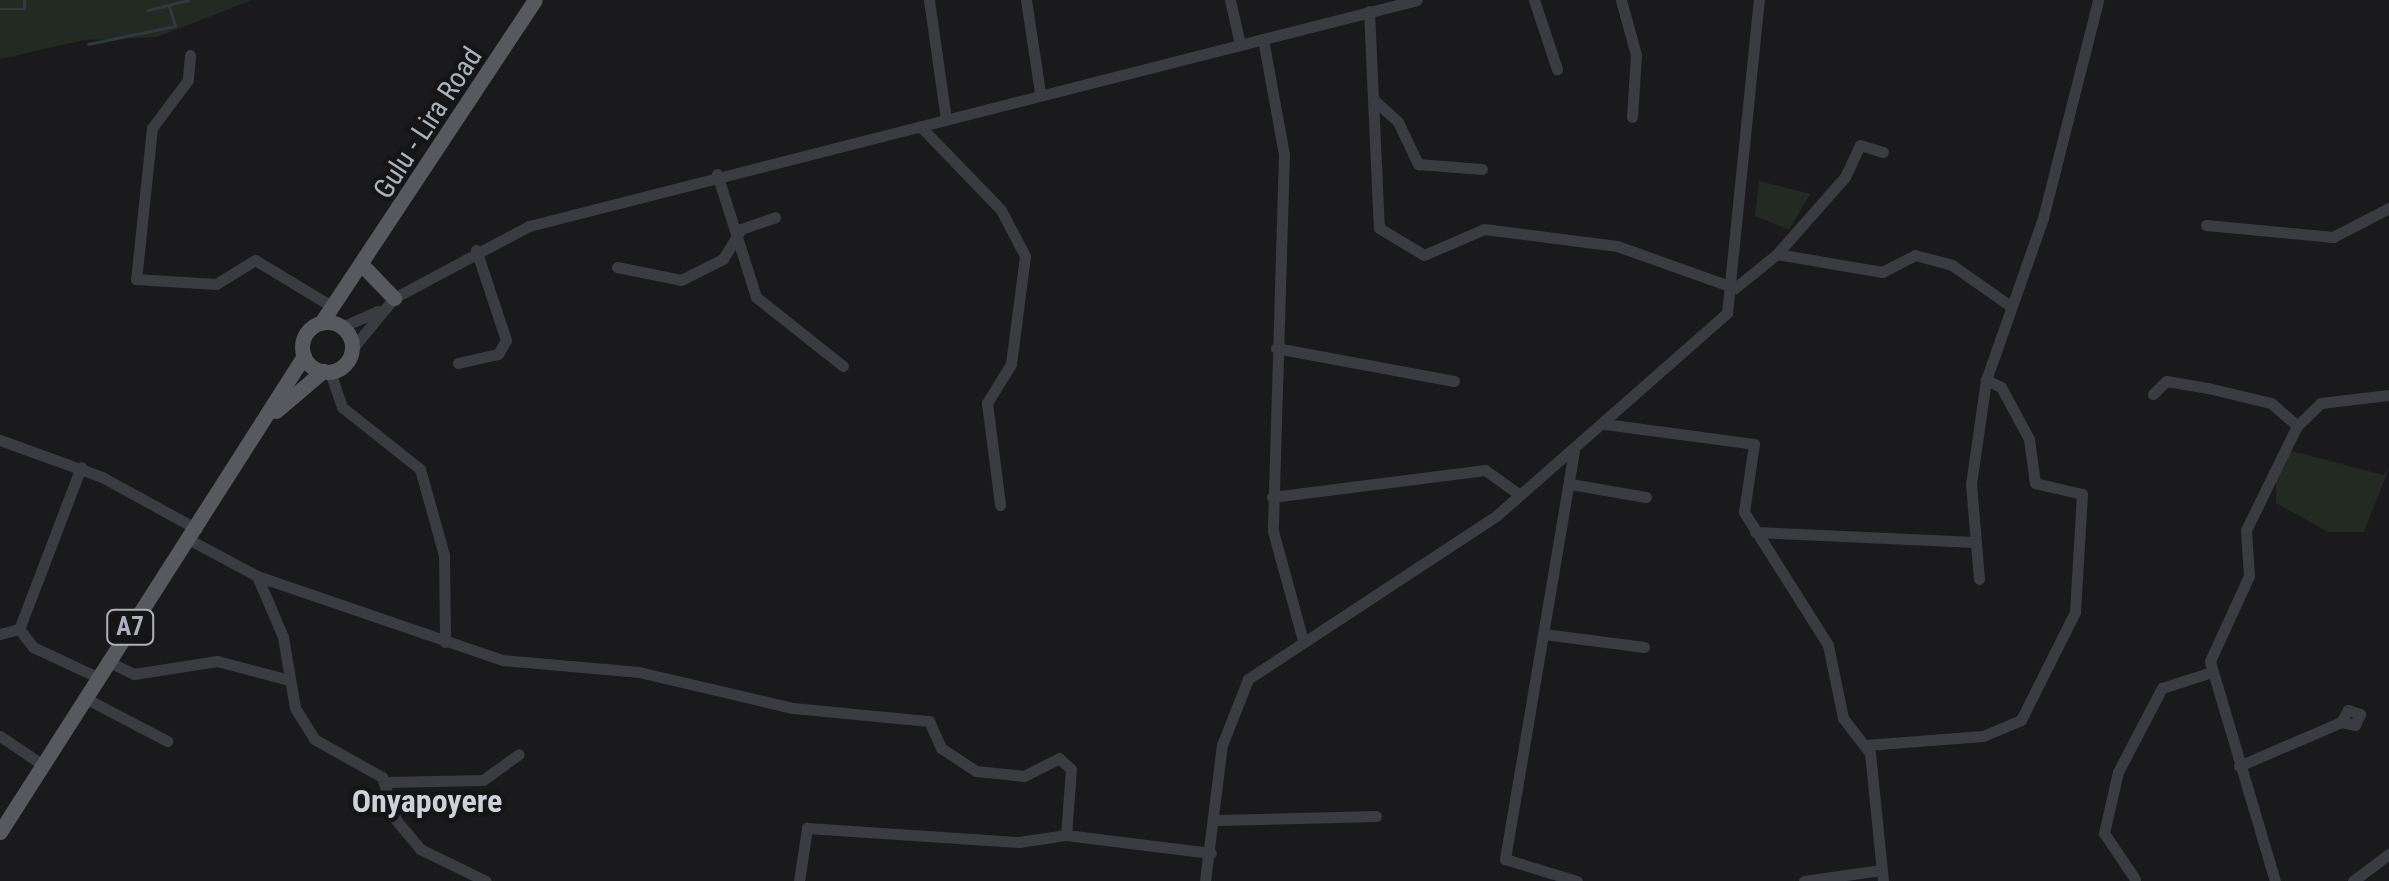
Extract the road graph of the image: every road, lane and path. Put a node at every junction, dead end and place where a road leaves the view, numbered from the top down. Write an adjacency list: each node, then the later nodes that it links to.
1 (535, 0): 30 (main road, Gulu - Lira Road / A7)
2 (929, 0): 18 (street)
3 (1026, 0): 15 (street)
4 (1230, 0): 12 (street)
5 (1417, 0): 10 (street)
6 (1534, 0): 14 (street)
7 (1621, 0): 17 (street)
8 (1760, 0): 31 (street)
9 (2098, 0): 33 (street)
10 (1369, 11): 11 (street); 16 (street)
11 (1263, 39): 12 (street); 38 (street)
12 (1240, 44): 15 (street)
13 (190, 55): 34 (street)
14 (1557, 68)
15 (1040, 93): 18 (street)
16 (1375, 101): 21 (street); 31 (street)
17 (1632, 117)
18 (946, 118): 19 (street)
19 (920, 126): 22 (street); 58 (street)
20 (1883, 152): 28 (street)
21 (1482, 169)
22 (716, 174): 26 (street); 27 (street)
23 (2389, 208): 25 (street)
24 (775, 217): 26 (street)
25 (2206, 225)
26 (734, 244): 29 (street); 42 (street)
27 (476, 250): 32 (street); 41 (street)
28 (1777, 254): 31 (street); 33 (street)
29 (617, 266)
30 (363, 271): 32 (main road); 34 (main road, A7); 37 (main road, A7)
31 (1735, 288): 49 (street)
32 (394, 298): 35 (street)
33 (2009, 305): 45 (street)
34 (333, 307): 36 (main road, A7)
35 (378, 312): 37 (street); 39 (street)
36 (321, 322): 37 (main road); 40 (main road, A7)
37 (341, 326): 39 (main road)
38 (1276, 348): 44 (street); 56 (street)
39 (352, 350): 43 (main road, A7)
40 (304, 356): 43 (main road); 48 (main road, A7)
41 (458, 363)
42 (843, 366)
43 (326, 371): 48 (main road, A7); 68 (street)
44 (1454, 380)
45 (1986, 380): 61 (street); 78 (street)
46 (2153, 394): 50 (street)
47 (2389, 395): 50 (street)
48 (262, 423): 60 (main road, A7)
49 (1605, 424): 52 (street); 59 (street)
50 (2297, 426): 71 (street)
51 (0, 440): 53 (street)
52 (1574, 451): 54 (street); 55 (street)
53 (81, 467): 60 (street); 64 (street)
54 (1570, 484): 57 (street); 66 (street)
55 (1520, 495): 56 (street); 67 (street)
56 (1272, 497): 67 (street)
57 (1646, 497)
58 (1000, 504)
59 (1755, 532): 61 (street); 78 (street)
60 (194, 534): 62 (street); 70 (main road, A7)
61 (1974, 542): 63 (street)
62 (257, 576): 68 (street); 73 (street)
63 (1978, 579)
64 (19, 629): 65 (street); 72 (street)
65 (0, 634)
66 (1544, 634): 69 (street); 91 (street)
67 (1302, 637): 84 (street)
68 (445, 642): 86 (street)
69 (1644, 647)
70 (107, 661): 72 (main road, A7); 73 (street)
71 (2209, 673): 81 (street); 90 (street)
72 (97, 677): 74 (main road, A7)
73 (289, 680): 82 (street)
74 (84, 698): 77 (street); 80 (main road, A7)
75 (2341, 722): 81 (street)
76 (0, 736): 80 (street)
77 (167, 741)
78 (1866, 745): 89 (street)
79 (519, 754): 82 (street)
80 (43, 765): 85 (main road, A7)
81 (2239, 766): 97 (street)
82 (386, 782): 92 (street)
83 (1376, 816): 84 (street)
84 (1216, 820): 87 (street)
85 (0, 832)
86 (1066, 836): 87 (street); 93 (street)
87 (1211, 853): 94 (street)
88 (2389, 854): 98 (street)
89 (1882, 876): 96 (street)
90 (2134, 879)
91 (1558, 880): 95 (street)
92 (486, 881)
93 (798, 881)
94 (1205, 881)
95 (1577, 881)
96 (1804, 881)
97 (2275, 881)
98 (2353, 881)

